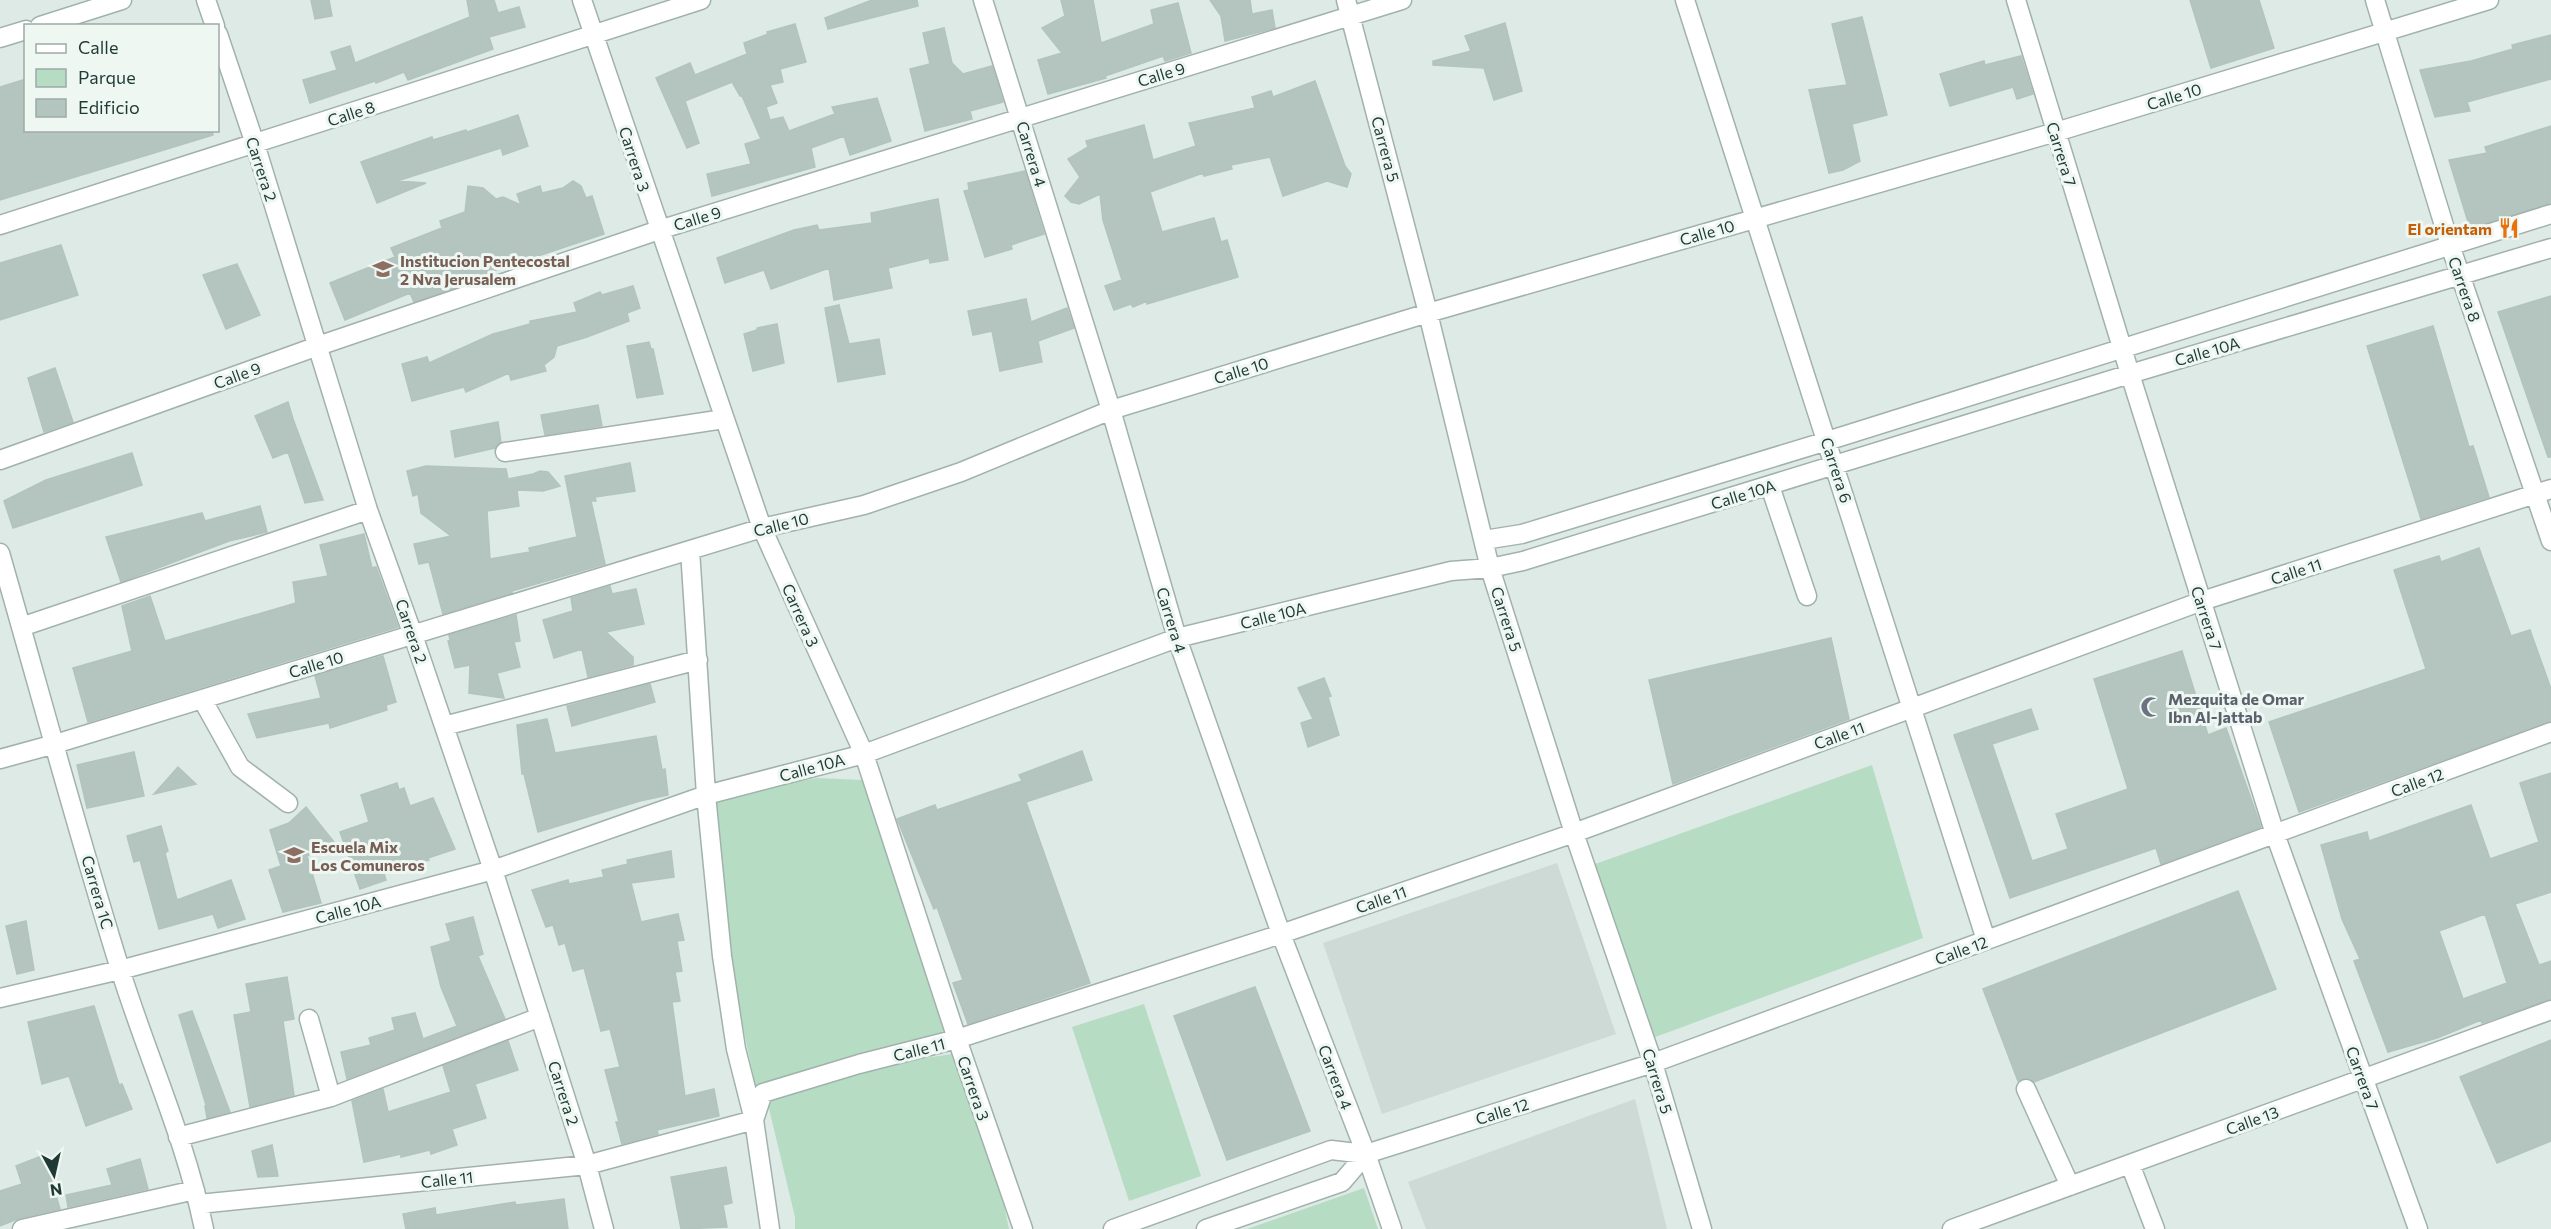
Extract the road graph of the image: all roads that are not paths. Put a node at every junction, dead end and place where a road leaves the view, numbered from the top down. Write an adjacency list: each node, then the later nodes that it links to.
1 (123, 0): 12 (street)
2 (206, 0): 13 (street)
3 (582, 0): 16 (street, Carrera 3)
4 (701, 0): 16 (street, Calle 8)
5 (983, 0): 19 (street, Carrera 4)
6 (1402, 0): 11 (street, Calle 9)
7 (1684, 0): 23 (street, Carrera 6)
8 (2016, 0): 20 (street, Carrera 7)
9 (2375, 0): 15 (street, Carrera 8)
10 (2489, 0): 15 (street, Calle 10)
11 (1348, 8): 19 (street, Calle 9); 29 (street, Carrera 5)
12 (46, 24)
13 (214, 24)
14 (24, 31): 18 (street)
15 (2385, 32): 20 (street, Calle 10); 26 (street, Carrera 8)
16 (594, 34): 21 (street, Calle 8); 25 (street, Carrera 3)
17 (219, 37): 21 (street, Carrera 2)
18 (0, 38)
19 (1020, 117): 25 (street, Calle 9); 33 (street, Carrera 4)
20 (2056, 132): 23 (street, Calle 10); 31 (street, Carrera 7)
21 (255, 144): 24 (street, Calle 8); 30 (street, Carrera 2)
22 (2551, 214): 26 (street, Calle 10A)
23 (1754, 219): 29 (street, Calle 10); 35 (street, Carrera 6)
24 (0, 225)
25 (659, 230): 30 (street, Calle 9); 34 (street, Carrera 3)
26 (2450, 244): 28 (street, Carrera 8); 31 (street, Calle 10A)
27 (2551, 248): 28 (street, Calle 10A)
28 (2461, 276): 32 (street, Calle 10A); 40 (street, Carrera 8)
29 (1428, 313): 33 (street, Calle 10); 43 (street, Carrera 5)
30 (318, 346): 37 (street, Calle 9); 41 (street, Carrera 2)
31 (2122, 348): 32 (street, Carrera 7); 35 (street, Calle 10A)
32 (2130, 374): 38 (street, Calle 10A); 49 (street, Carrera 7)
33 (1111, 410): 42 (street, Calle 10); 52 (street, Carrera 4)
34 (724, 419): 36 (street); 42 (street, Carrera 3)
35 (1827, 441): 38 (street, Carrera 6); 43 (street, Calle 10A)
36 (505, 452)
37 (0, 460)
38 (1835, 466): 39 (street, Calle 10A); 55 (street, Carrera 6)
39 (1770, 486): 47 (street, Calle 10A); 48 (street)
40 (2543, 492): 44 (street, Carrera 8); 49 (street, Calle 11)
41 (368, 510): 50 (street); 51 (street, Carrera 2)
42 (762, 528): 45 (street, Calle 10); 59 (street, Carrera 3)
43 (1484, 540): 47 (street, Carrera 5)
44 (2551, 541)
45 (690, 550): 51 (street, Calle 10); 53 (street)
46 (0, 553): 50 (street, Carrera 1C)
47 (1490, 568): 52 (street, Calle 10A); 63 (street, Carrera 5)
48 (1807, 596)
49 (2202, 601): 55 (street, Calle 11); 64 (street, Carrera 7)
50 (21, 627): 58 (street, Carrera 1C)
51 (413, 634): 54 (street, Calle 10); 56 (street, Carrera 2)
52 (1177, 638): 59 (street, Calle 10A); 66 (street, Carrera 4)
53 (698, 660): 56 (street); 61 (street)
54 (202, 699): 58 (street, Calle 10); 62 (street)
55 (1911, 708): 63 (street, Calle 11); 67 (street, Carrera 6)
56 (444, 726): 65 (street, Carrera 2)
57 (2551, 732): 64 (street, Calle 12)
58 (55, 744): 60 (street, Calle 10); 68 (street, Carrera 1C)
59 (864, 754): 61 (street, Calle 10A); 73 (street, Carrera 3)
60 (0, 759)
61 (706, 795): 65 (street, Calle 10A); 78 (street)
62 (288, 803)
63 (1574, 832): 66 (street, Calle 11); 74 (street, Carrera 5)
64 (2275, 834): 67 (street, Calle 12); 75 (street, Carrera 7)
65 (493, 870): 68 (street, Calle 10A); 71 (street, Carrera 2)
66 (1281, 934): 73 (street, Calle 11); 80 (street, Carrera 4)
67 (1986, 940): 74 (street, Calle 12)
68 (120, 970): 69 (street, Calle 10A); 79 (street, Carrera 1C)
69 (0, 999)
70 (2551, 1010): 75 (street, Calle 13)
71 (540, 1017): 77 (street); 82 (street, Carrera 2)
72 (309, 1019): 77 (street)
73 (957, 1039): 78 (street, Calle 11); 89 (street, Carrera 3)
74 (1653, 1063): 80 (street, Calle 12); 93 (street, Carrera 5)
75 (2363, 1079): 81 (street, Calle 13); 96 (street, Carrera 7)
76 (2026, 1089): 83 (street)
77 (331, 1096): 79 (street)
78 (754, 1120): 82 (street, Calle 11); 88 (street)
79 (178, 1137): 84 (street, Carrera 1C)
80 (1366, 1154): 90 (street, Calle 12); 91 (street); 92 (street, Carrera 4)
81 (2130, 1164): 83 (street, Calle 13); 95 (street)
82 (587, 1166): 84 (street, Calle 11); 87 (street, Carrera 2)
83 (2070, 1186): 94 (street, Calle 13)
84 (197, 1197): 85 (street, Calle 11); 86 (street, Carrera 1C)
85 (22, 1229)
86 (204, 1229)
87 (604, 1229)
88 (770, 1229)
89 (1023, 1229)
90 (1113, 1229)
91 (1206, 1229)
92 (1392, 1229)
93 (1702, 1229)
94 (1952, 1229)
95 (2155, 1229)
96 (2418, 1229)

